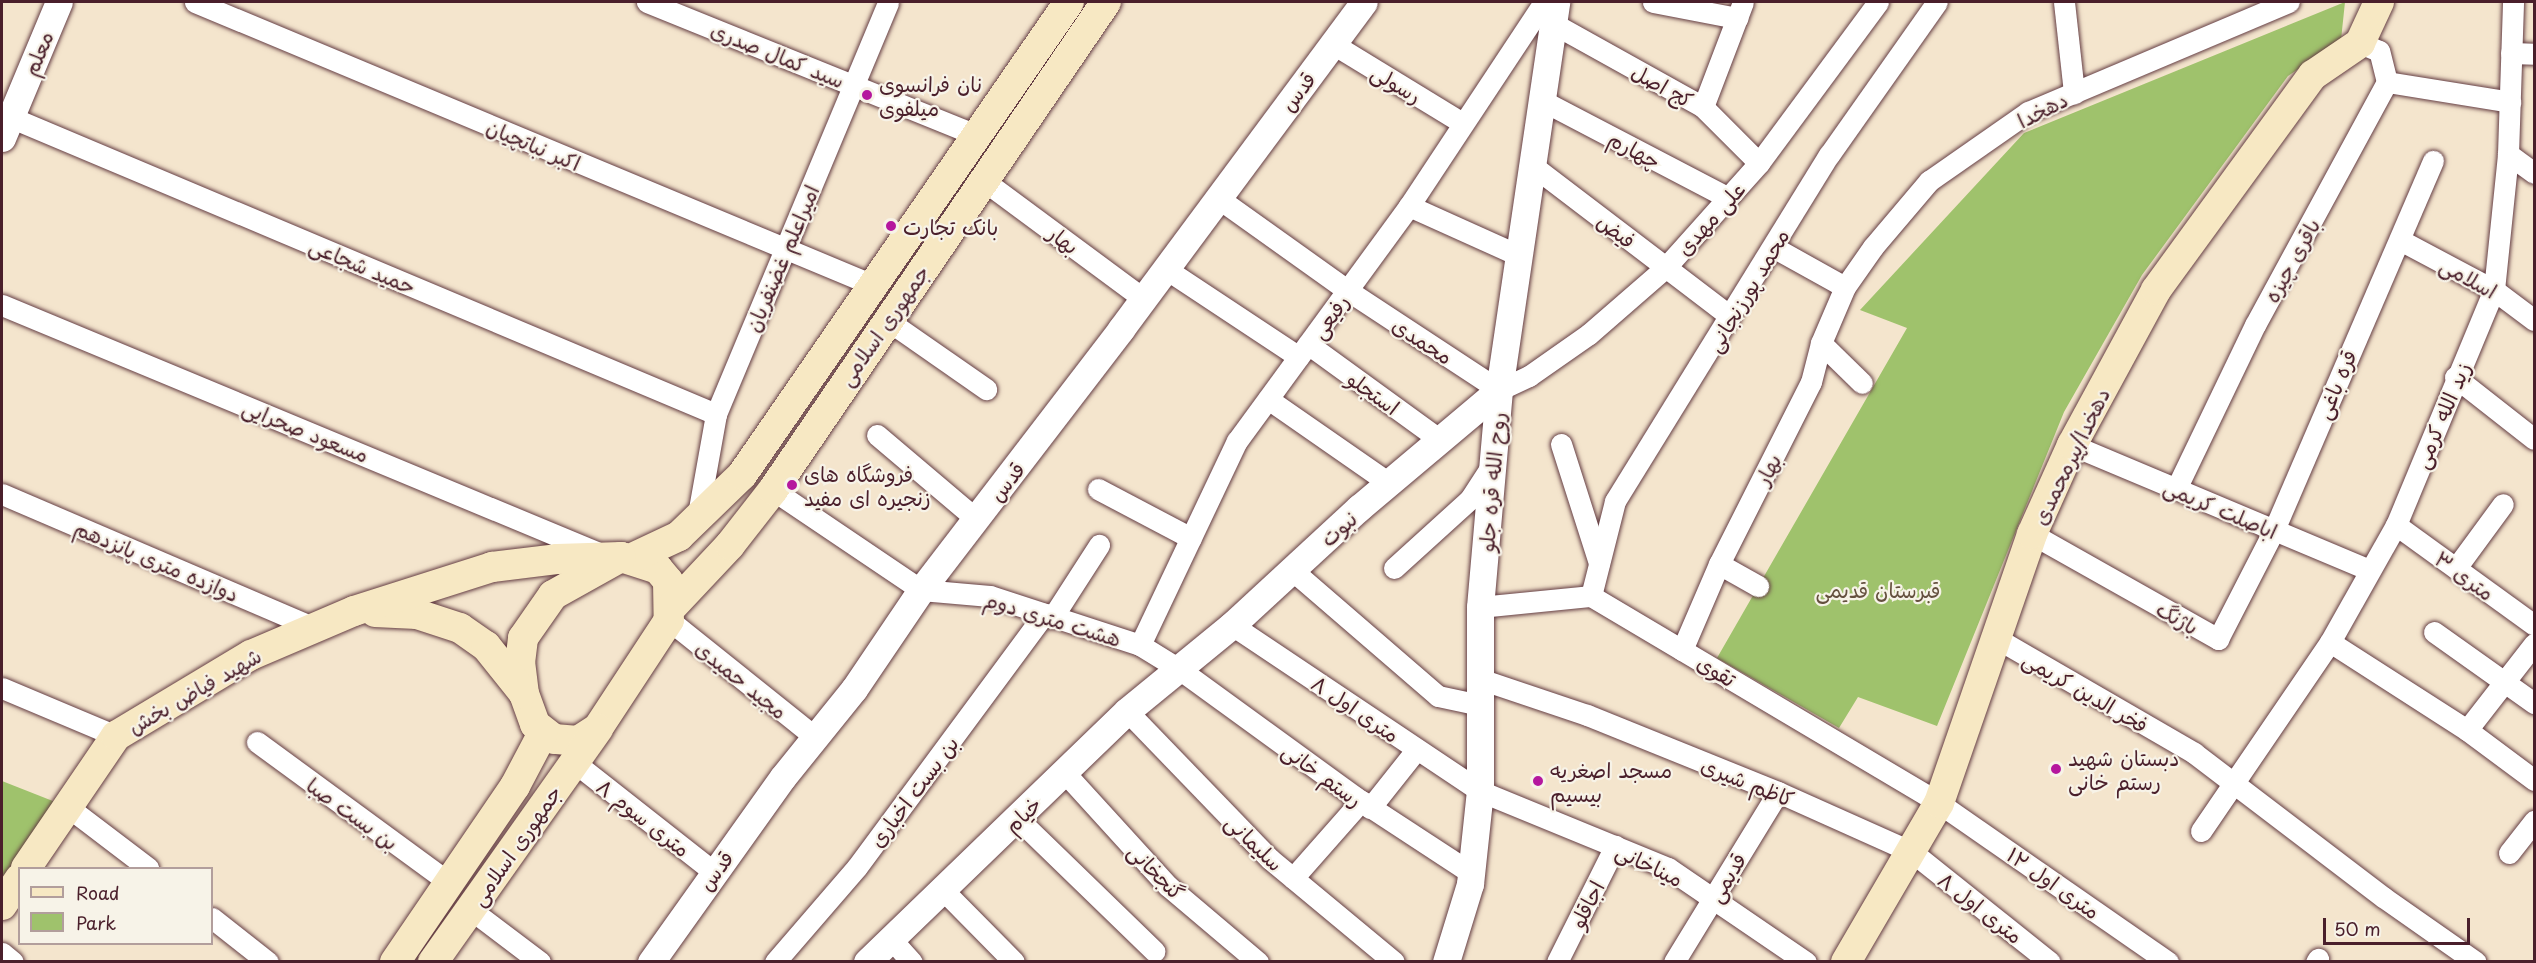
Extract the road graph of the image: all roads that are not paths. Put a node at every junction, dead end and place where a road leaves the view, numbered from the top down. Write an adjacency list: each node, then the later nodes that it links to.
1 (59, 2): 28 (street, معلم)
2 (195, 2): 41 (street, اکبر نباتچیان)
3 (646, 2): 22 (street, سید کمال صدری)
4 (888, 2): 22 (street, امیراعلم غضنفریان)
5 (1069, 2): 29 (main road, جمهوری اسلامی)
6 (1106, 2): 35 (main road, جمهوری اسلامی)
7 (1364, 2): 17 (street, قدس)
8 (1653, 2): 16 (street)
9 (1878, 2): 32 (street, علی مهدی)
10 (1937, 2): 40 (street, محمد پورزنجانی)
11 (2064, 2): 23 (street)
12 (2289, 2): 23 (street, دهخدا)
13 (2379, 2): 18 (main road)
14 (2513, 2): 19 (street, زید الله کرمی)
15 (1551, 9): 24 (street, روح الله قره جلو); 26 (street, کج اصل); 27 (street, رفیعی)
16 (1740, 10): 26 (street)
17 (1333, 44): 27 (street, رسولی); 37 (street, قدس)
18 (2360, 44): 21 (street); 66 (main road, دهخدا/پیرمحمدی)
19 (2511, 53): 20 (street); 25 (street, زید الله کرمی)
20 (2535, 54)
21 (2387, 82): 25 (street); 70 (street, باقری چیزه)
22 (854, 84): 29 (street, سید کمال صدری); 41 (street, امیراعلم غضنفریان)
23 (2074, 93): 46 (street, دهخدا)
24 (1543, 101): 33 (street, روح الله قره جلو); 36 (street, چهارم)
25 (2510, 102): 30 (street, زید الله کرمی)
26 (1703, 107): 32 (street, کج اصل)
27 (1461, 122): 38 (street, رفیعی)
28 (6, 127): 61 (street, حمید شجاعی)
29 (976, 135): 45 (main road, جمهوری اسلامی)
30 (2508, 154): 34 (street); 48 (street, زید الله کرمی)
31 (2433, 161): 39 (street, قره باغی)
32 (1759, 163): 36 (street, علی مهدی)
33 (1533, 166): 42 (street, روح الله قره جلو); 43 (street, فیض)
34 (2535, 173)
35 (983, 180): 49 (street, بهار); 52 (main road, جمهوری اسلامی)
36 (1727, 197): 43 (street, علی مهدی)
37 (1218, 198): 44 (street, قدس); 47 (street, محمدی)
38 (1409, 206): 42 (street); 47 (street, رفیعی)
39 (2400, 240): 48 (street, اسلامی); 77 (street, قره باغی)
40 (1773, 247): 46 (street); 51 (street, محمد پورزنجانی)
41 (784, 249): 45 (street, اکبر نباتچیان); 61 (street, امیراعلم غضنفریان)
42 (1520, 256): 59 (street, روح الله قره جلو)
43 (1666, 267): 51 (street, فیض); 59 (street, علی مهدی)
44 (1166, 269): 49 (street, قدس); 55 (street, استجلو)
45 (873, 285): 75 (main road, جمهوری اسلامی)
46 (1845, 287): 54 (street, بهار)
47 (1347, 290): 55 (street, رفیعی); 59 (street, محمدی)
48 (2494, 290): 53 (street, اسلامی); 56 (street, زید الله کرمی)
49 (1144, 299): 74 (street, قدس)
50 (2, 305): 81 (street, مسعود صحرایی)
51 (1730, 316): 82 (street, محمد پورزنجانی)
52 (886, 320): 58 (street); 71 (main road, جمهوری اسلامی)
53 (2535, 320)
54 (1821, 343): 57 (street); 83 (street, بهار)
55 (1303, 350): 60 (street, رفیعی); 64 (street, استجلو)
56 (2456, 377): 63 (street); 76 (street, زید الله کرمی)
57 (1862, 383)
58 (986, 389)
59 (1499, 390): 64 (street, نبوت); 67 (street, روح الله قره جلو)
60 (1268, 399): 68 (street); 79 (street, رفیعی)
61 (716, 414): 75 (street, امیراعلم غضنفریان)
62 (878, 435): 74 (street)
63 (2535, 439)
64 (1440, 440): 68 (street, نبوت)
65 (1561, 444): 82 (street)
66 (2072, 445): 70 (street, اباصلت کریمی); 78 (main road, دهخدا/پیرمحمدی)
67 (1493, 464): 84 (street); 91 (street, روح الله قره جلو)
68 (1389, 483): 86 (street, نبوت)
69 (1098, 489): 79 (street)
70 (2176, 489): 77 (street, اباصلت کریمی)
71 (773, 490): 89 (street); 93 (main road, جمهوری اسلامی)
72 (2, 494): 97 (street, دوازده متری پانزدهم)
73 (2502, 504): 85 (street)
74 (976, 519): 89 (street, قدس)
75 (696, 521): 81 (main road, جمهوری اسلامی)
76 (2396, 525): 85 (street, ۳ متری); 87 (street, زید الله کرمی)
77 (2274, 530): 78 (street, باژنگ); 87 (street, اباصلت کریمی)
78 (2032, 534): 99 (main road, دهخدا/پیرمحمدی)
79 (1191, 538): 102 (street, رفیعی)
80 (1099, 545): 94 (street, بن بست اخباری)
81 (620, 558): 92 (main road, شهید فیاض بخش); 93 (main road); 108 (main road, جمهوری اسلامی)
82 (1599, 564): 90 (street, محمد پورزنجانی)
83 (1719, 564): 88 (street); 103 (street, بهار)
84 (1394, 568)
85 (2456, 568): 96 (street, ۳ متری)
86 (1292, 570): 95 (street, نبوت); 107 (street, کاظم شیری)
87 (2370, 570): 100 (street, زید الله کرمی)
88 (1758, 586)
89 (921, 590): 94 (street, هشت متری دوم); 115 (street, قدس)
90 (1591, 596): 91 (street); 103 (street, تقوی)
91 (1480, 607): 107 (street, روح الله قره جلو)
92 (354, 611): 97 (main road, شهید فیاض بخش); 108 (main road)
93 (669, 615): 111 (main road, جمهوری اسلامی); 115 (street, مجید حمیدی)
94 (1048, 616): 102 (street, هشت متری دوم); 154 (street, بن بست اخباری)
95 (1232, 625): 104 (street, نبوت); 117 (street, ۸ متری اول)
96 (2535, 625)
97 (312, 627): 114 (main road, شهید فیاض بخش)
98 (2434, 632): 105 (street)
99 (1996, 638): 121 (street, فخر الدین کریمی); 124 (main road, دهخدا/پیرمحمدی)
100 (2330, 642): 112 (street); 121 (street, زید الله کرمی)
101 (2535, 644): 105 (street)
102 (1140, 645): 104 (street, هشت متری دوم)
103 (1682, 650): 124 (street, تقوی)
104 (1179, 669): 110 (street, خیام); 125 (street, رستم خانی)
105 (2504, 682): 109 (street); 112 (street)
106 (2, 688): 114 (street)
107 (1480, 692): 122 (street, روح الله قره جلو); 123 (street, کاظم شیری)
108 (524, 694): 113 (main road)
109 (2535, 703)
110 (1127, 711): 119 (street, خیام); 137 (street, سلیمانی)
111 (598, 728): 113 (main road); 118 (main road, جمهوری اسلامی)
112 (2467, 730): 120 (street)
113 (543, 733): 139 (main road, جمهوری اسلامی)
114 (116, 736): 126 (main road, شهید فیاض بخش)
115 (815, 737): 135 (street, قدس)
116 (257, 742): 139 (street, بن بست صبا)
117 (1417, 749): 122 (street, ۸ متری اول); 125 (street)
118 (574, 762): 135 (street, ۸ متری سوم); 143 (main road, جمهوری اسلامی)
119 (1065, 773): 127 (street, خیام); 158 (street, گنجخانی)
120 (2535, 780)
121 (2235, 784): 129 (street, زید الله کرمی); 167 (street, فخر الدین کریمی)
122 (1480, 791): 130 (street, میناخانی); 136 (street, روح الله قره جلو)
123 (1778, 792): 131 (street, کاظم شیری); 141 (street, قدیمی)
124 (1939, 803): 131 (main road, دهخدا/پیرمحمدی); 166 (street, ۱۲ متری اول)
125 (1366, 804): 136 (street, رستم خانی); 137 (street)
126 (68, 807): 133 (main road, شهید فیاض بخش); 134 (street)
127 (1018, 819): 140 (street, خیام); 146 (street)
128 (2535, 821): 132 (street)
129 (2201, 831)
130 (1615, 846): 141 (street, میناخانی); 161 (street, اجاقلو)
131 (1912, 852): 164 (main road, دهخدا/پیرمحمدی); 165 (street, ۸ متری اول)
132 (2509, 853)
133 (27, 867)
134 (147, 867)
135 (714, 872): 153 (street, قدس)
136 (1471, 873): 160 (street, روح الله قره جلو)
137 (1293, 878): 159 (street, سلیمانی)
138 (18, 881): 142 (main road)
139 (450, 883): 150 (main road, جمهوری اسلامی)
140 (943, 890): 145 (street, خیام); 157 (street)
141 (1713, 898): 162 (street, قدیمی); 163 (street, میناخانی)
142 (2, 905)
143 (470, 909): 151 (main road, جمهوری اسلامی); 152 (street)
144 (213, 919): 149 (street)
145 (891, 939): 155 (street, خیام); 156 (street)
146 (1154, 951)
147 (2, 953): 148 (street)
148 (13, 962)
149 (268, 962)
150 (395, 962)
151 (433, 962)
152 (540, 962)
153 (651, 962)
154 (775, 962)
155 (867, 962)
156 (912, 962)
157 (1014, 962)
158 (1258, 962)
159 (1394, 962)
160 (1446, 962)
161 (1557, 962)
162 (1674, 962)
163 (1806, 962)
164 (1846, 962)
165 (2050, 962)
166 (2168, 962)
167 (2476, 962)

